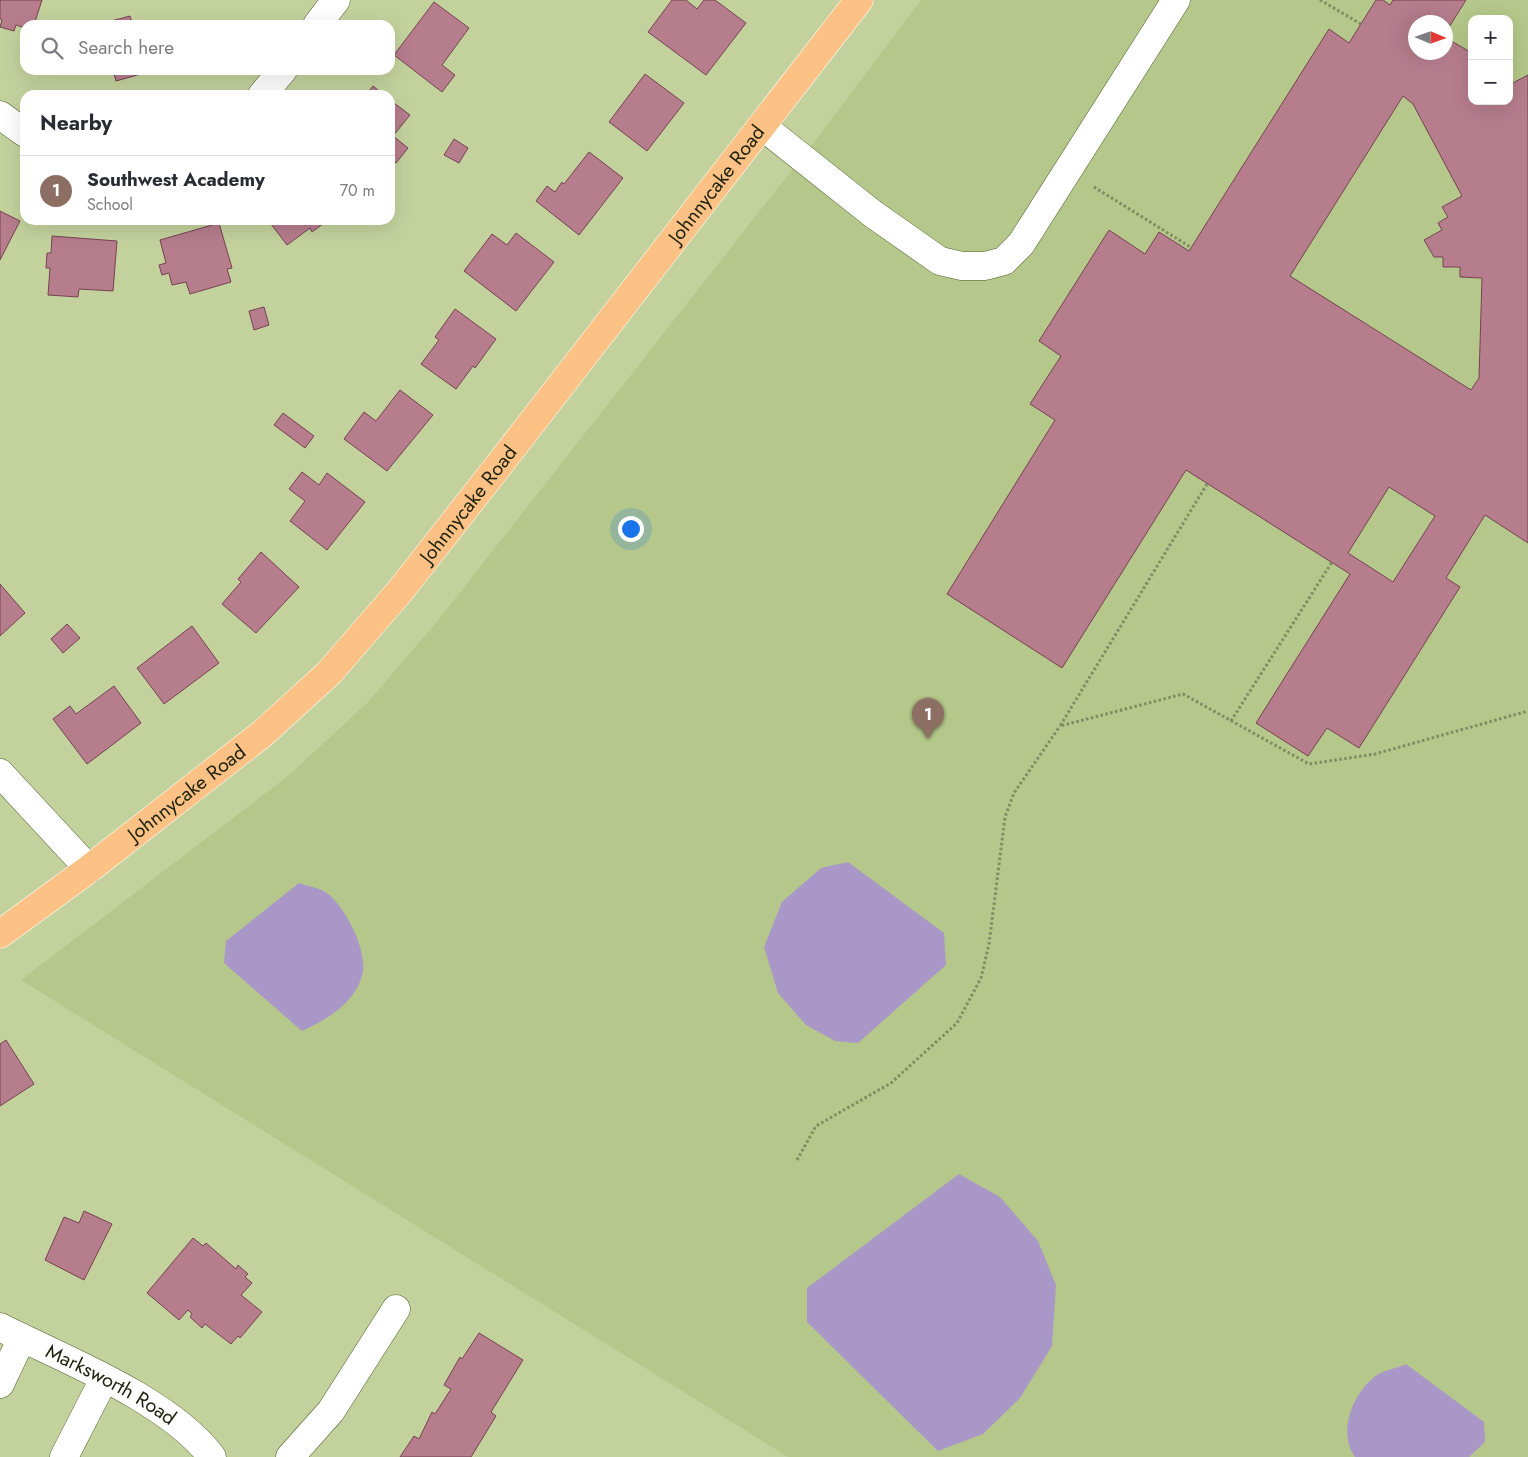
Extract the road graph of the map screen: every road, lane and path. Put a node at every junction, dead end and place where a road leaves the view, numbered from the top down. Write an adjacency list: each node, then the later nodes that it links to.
1 (336, 0): 5 (street)
2 (859, 0): 10 (main road, Johnnycake Road)
3 (1176, 0): 12 (street)
4 (1320, 0): 6 (path)
5 (321, 20)
6 (1361, 24)
7 (279, 75): 8 (street)
8 (266, 90)
9 (0, 115): 11 (street)
10 (762, 126): 12 (street); 20 (main road, Johnnycake Road)
11 (20, 129)
12 (1068, 171): 13 (path)
13 (1192, 248)
14 (1207, 484): 18 (path)
15 (1332, 562): 17 (path)
16 (1528, 711): 17 (path)
17 (1231, 721): 18 (path)
18 (1060, 726): 22 (path)
19 (0, 773): 20 (street)
20 (89, 870): 21 (main road, Johnnycake Road)
21 (0, 934)
22 (797, 1160)
23 (396, 1308): 29 (street)
24 (11, 1333): 25 (street, Marksworth Road); 26 (street)
25 (104, 1379): 27 (street); 28 (street, Marksworth Road)
26 (0, 1384)
27 (64, 1457)
28 (212, 1457)
29 (290, 1457)

